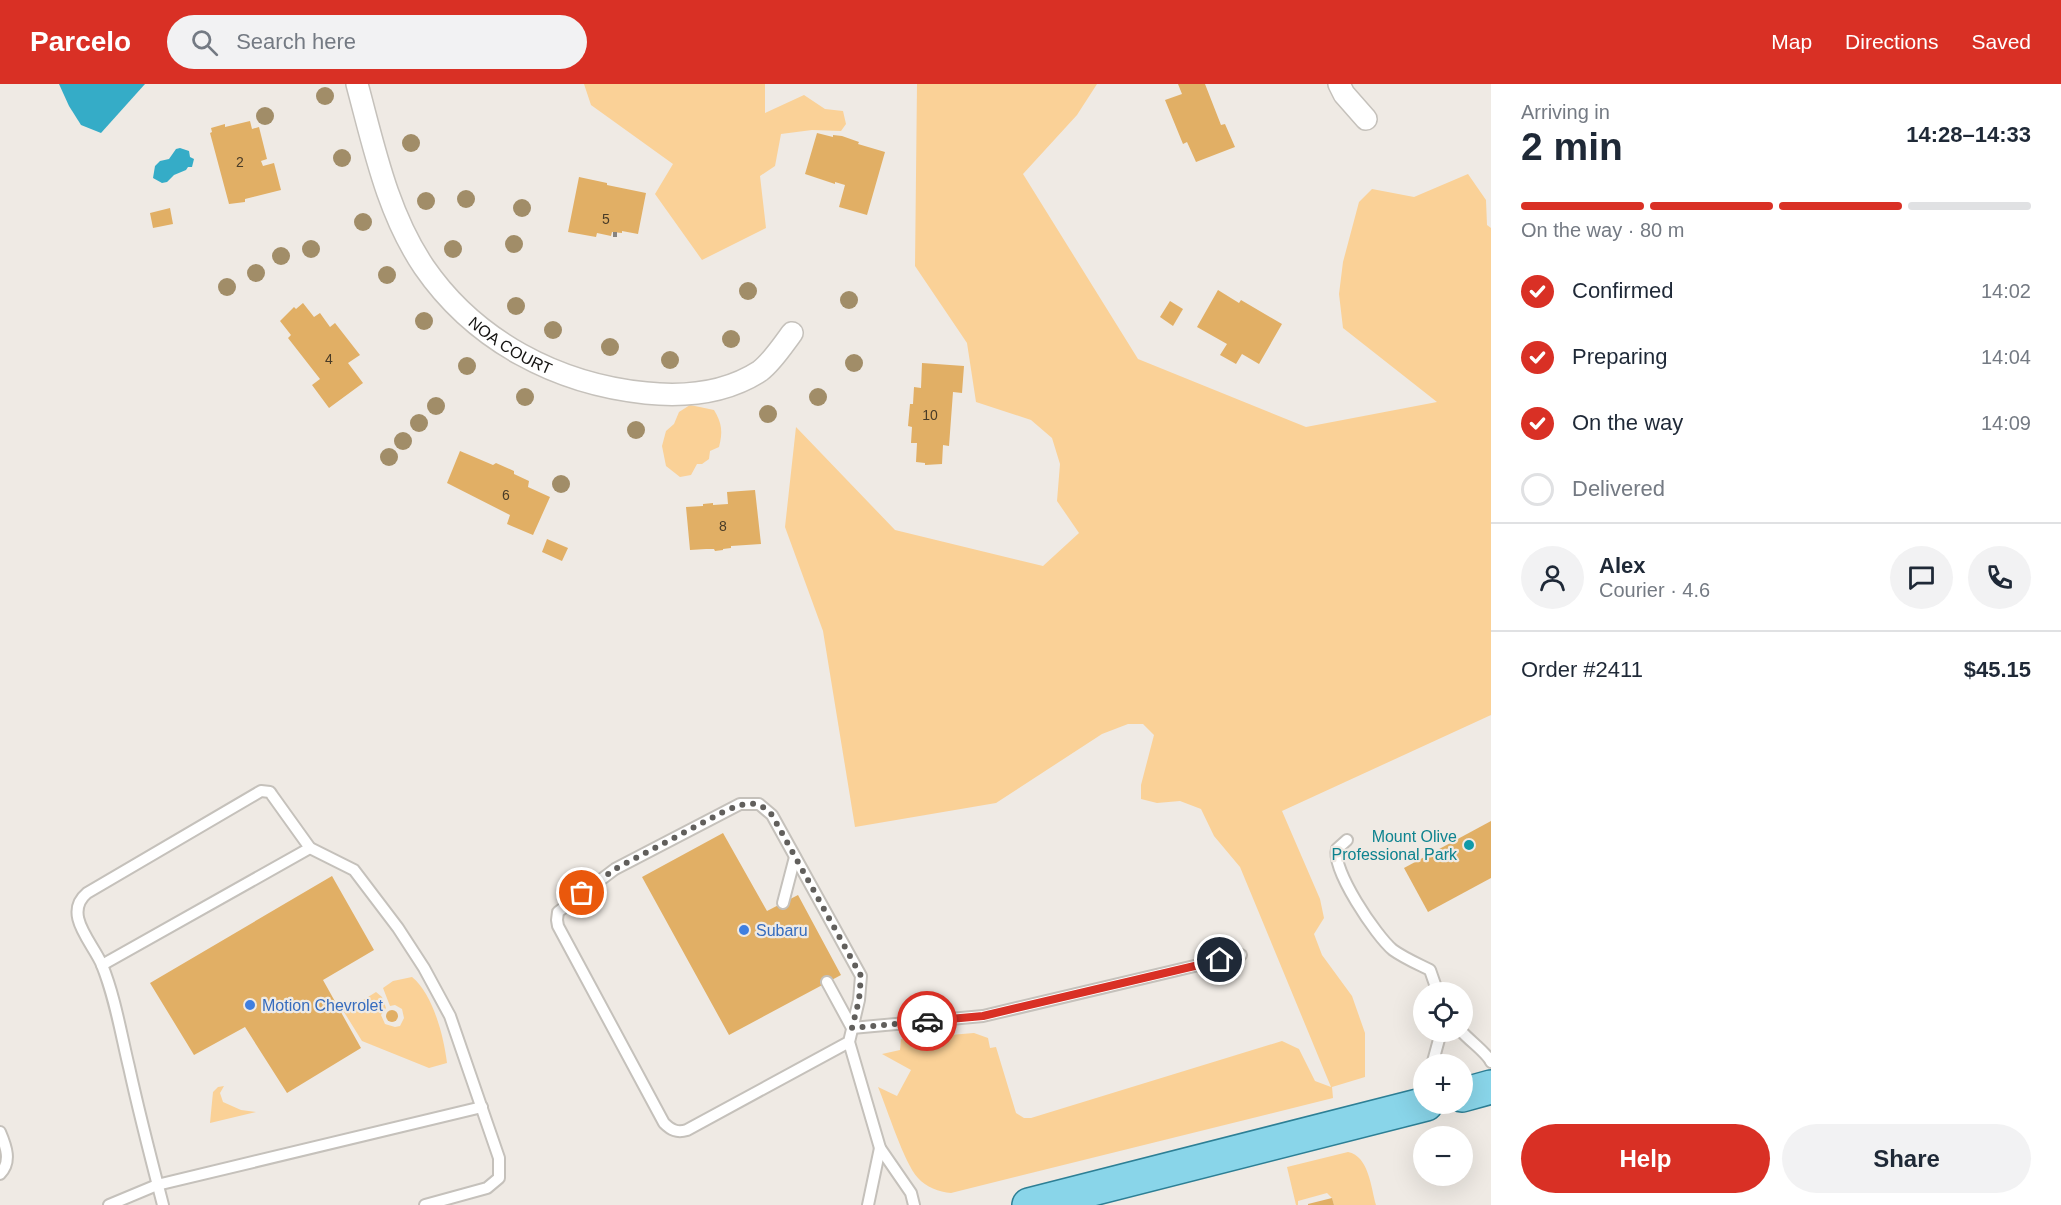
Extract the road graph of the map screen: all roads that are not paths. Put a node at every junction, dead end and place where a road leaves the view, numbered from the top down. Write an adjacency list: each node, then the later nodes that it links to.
1 (357, 84): 4 (street, NOA COURT)
2 (1339, 84): 3 (street)
3 (1366, 118)
4 (792, 333)
5 (1347, 840): 12 (lane)
6 (310, 848): 10 (lane); 10 (lane); 19 (lane)
7 (795, 857): 8 (lane); 13 (lane); 14 (lane)
8 (783, 903)
9 (1241, 955): 13 (lane)
10 (102, 964): 24 (lane)
11 (827, 982): 13 (lane)
12 (1434, 982)
13 (852, 1028): 14 (lane)
14 (849, 1042): 22 (lane)
15 (1471, 1042): 16 (lane)
16 (1491, 1062)
17 (1491, 1087): 18 (main road)
18 (1473, 1092)
19 (482, 1107): 24 (lane); 27 (lane)
20 (1413, 1107): 30 (main road)
21 (0, 1132): 23 (lane)
22 (879, 1148): 28 (lane); 29 (lane)
23 (0, 1174)
24 (158, 1185): 25 (lane); 26 (lane)
25 (110, 1205)
26 (163, 1205)
27 (425, 1205)
28 (868, 1205)
29 (914, 1205)
30 (1029, 1205)

